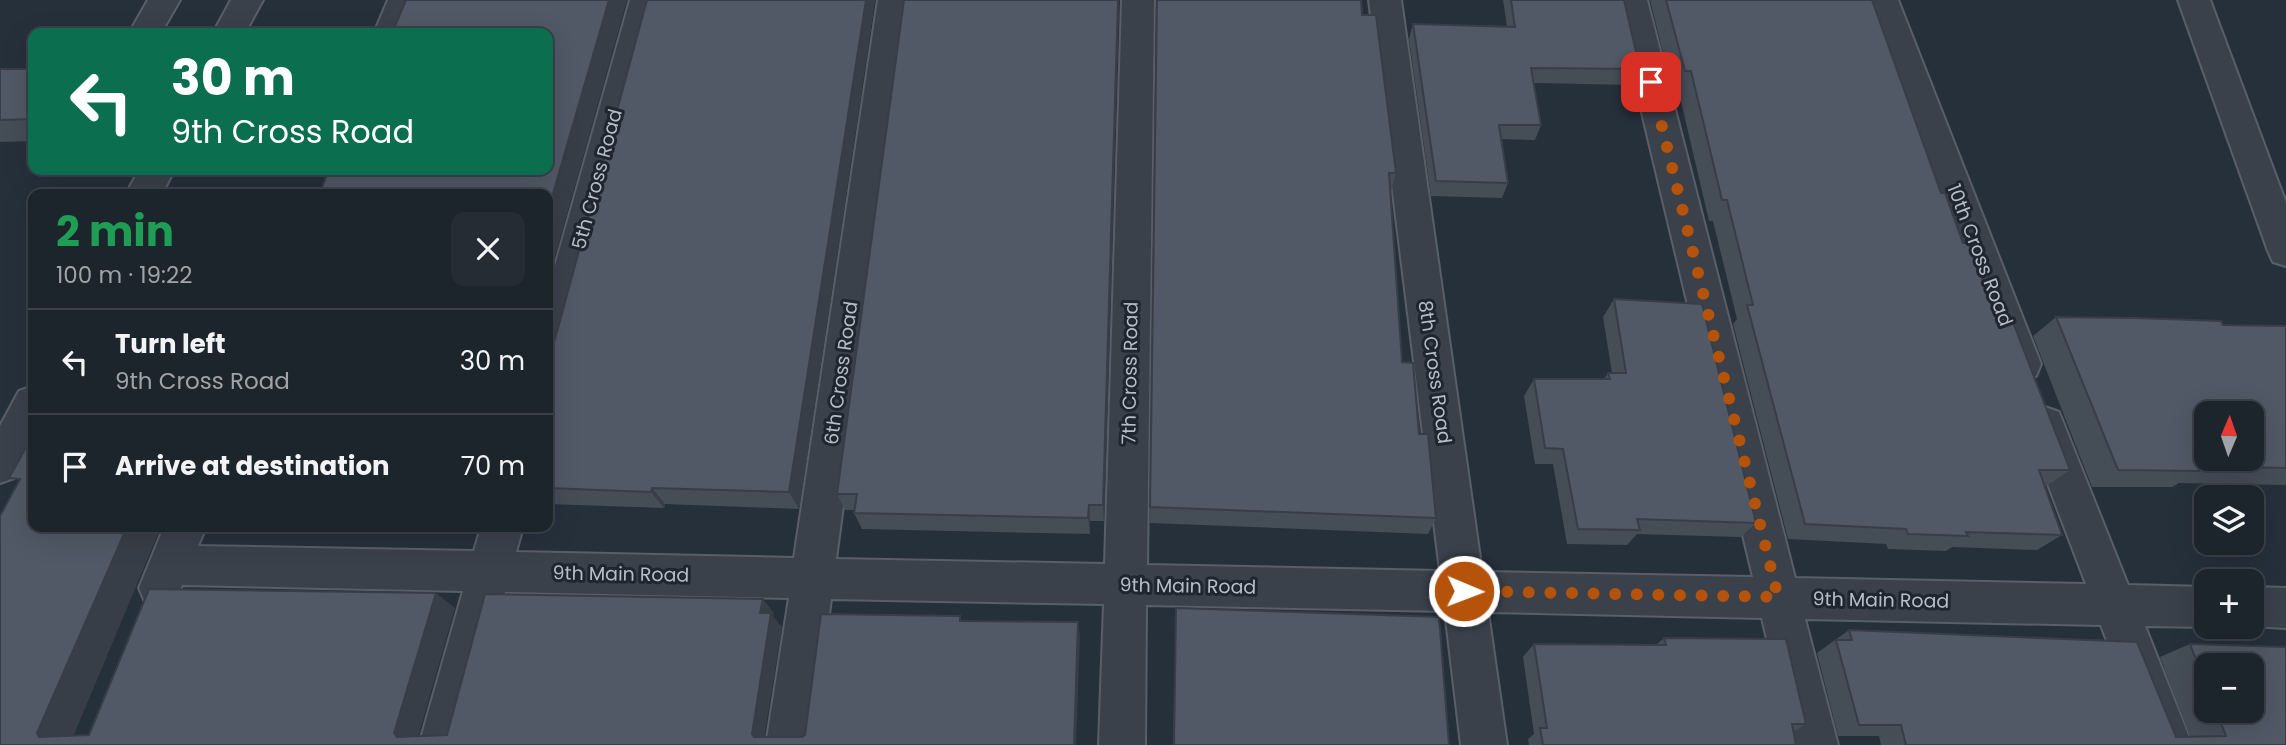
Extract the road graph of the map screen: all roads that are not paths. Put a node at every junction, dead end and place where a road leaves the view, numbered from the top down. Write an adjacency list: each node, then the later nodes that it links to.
1 (164, 0): 11 (street)
2 (247, 0): 12 (street)
3 (404, 0): 13 (street)
4 (646, 0): 15 (street, 5th Cross Road)
5 (894, 0): 22 (street, 6th Cross Road)
6 (1138, 0): 23 (street, 7th Cross Road)
7 (1385, 0): 24 (street, 8th Cross Road)
8 (1631, 0): 25 (street)
9 (1882, 0): 26 (street, 10th Cross Road)
10 (2194, 0): 14 (street)
11 (148, 28)
12 (232, 28)
13 (392, 28)
14 (2286, 251)
15 (553, 340)
16 (28, 412): 17 (street)
17 (0, 465)
18 (183, 532): 20 (street)
19 (501, 532): 21 (street)
20 (169, 565): 21 (street, 9th Main Road); 30 (street)
21 (489, 571): 22 (street, 9th Main Road); 31 (street)
22 (812, 578): 23 (street, 9th Main Road); 32 (street, 6th Cross Road)
23 (1125, 585): 24 (street, 9th Main Road); 33 (street, 7th Cross Road)
24 (1464, 591): 25 (street, 9th Main Road); 34 (street, 8th Cross Road)
25 (1778, 597): 26 (street, 9th Main Road); 35 (street)
26 (2115, 605): 27 (street, 9th Main Road); 36 (street, 10th Cross Road)
27 (2194, 607)
28 (2264, 607): 29 (street)
29 (2286, 608)
30 (142, 630)
31 (442, 745)
32 (789, 745)
33 (1122, 745)
34 (1484, 745)
35 (1815, 745)
36 (2169, 745)

